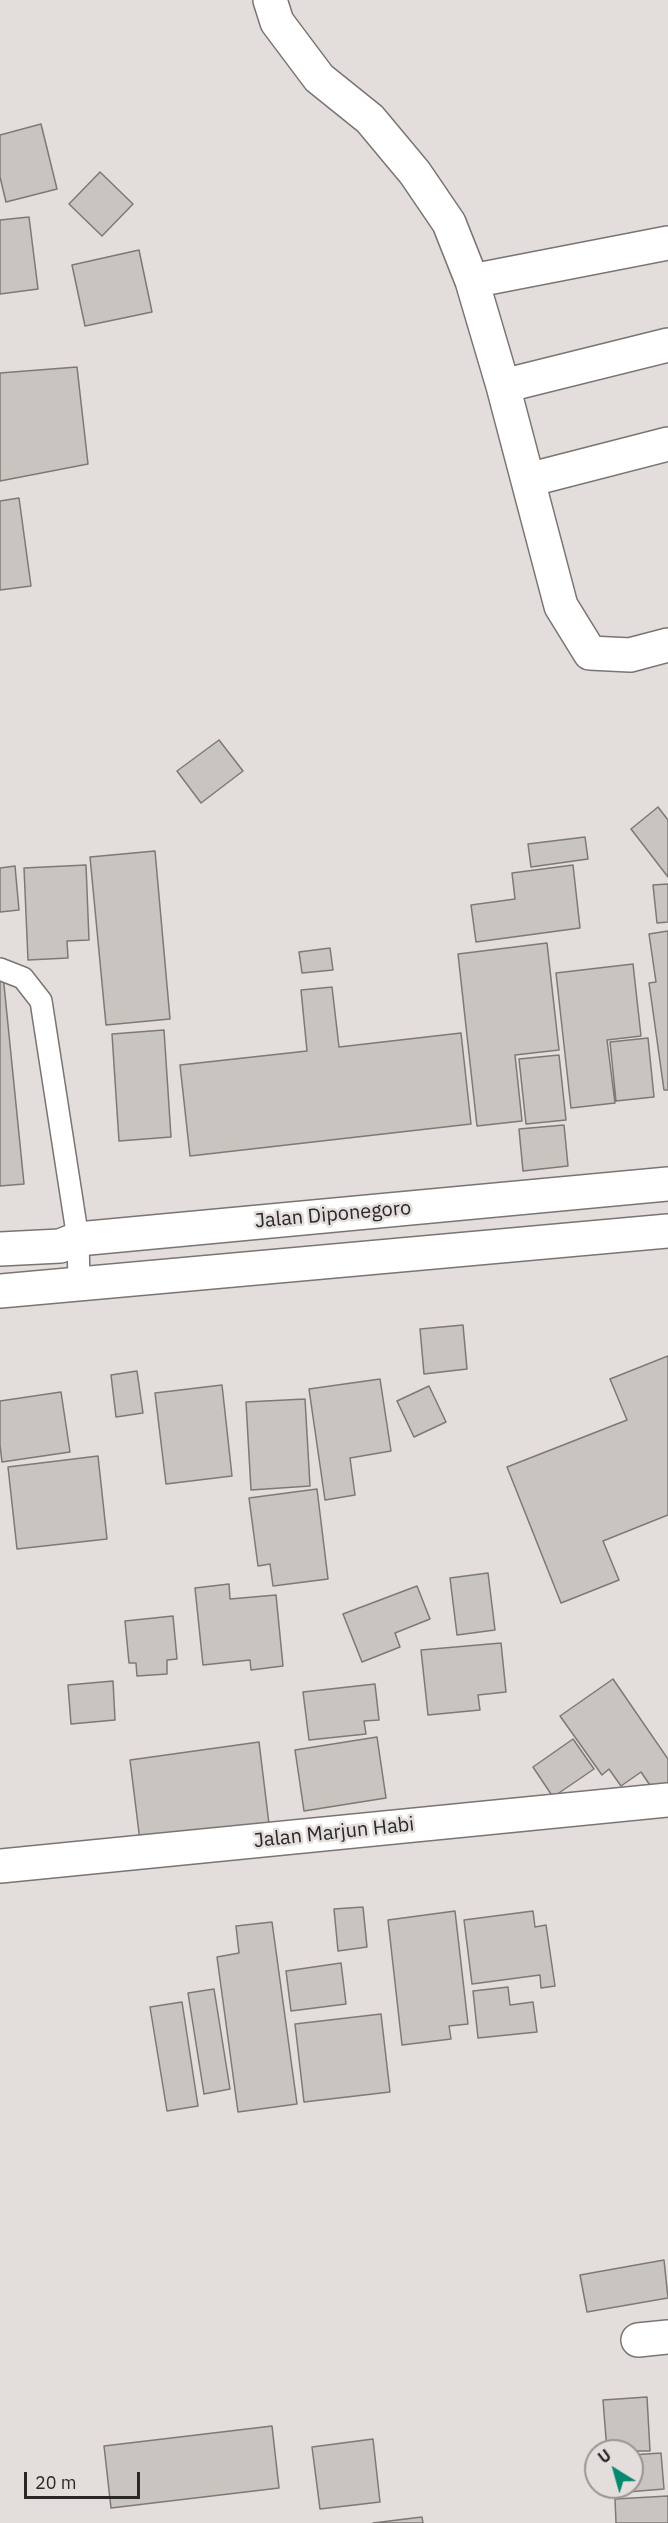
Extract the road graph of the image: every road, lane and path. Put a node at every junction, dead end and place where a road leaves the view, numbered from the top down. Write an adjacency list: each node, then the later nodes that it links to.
1 (270, 0): 3 (main road)
2 (668, 243): 3 (main road)
3 (472, 282): 5 (main road)
4 (668, 345): 5 (main road)
5 (503, 386): 7 (main road)
6 (668, 444): 7 (main road)
7 (528, 480): 8 (main road)
8 (668, 645)
9 (0, 969): 12 (lane)
10 (668, 1184): 12 (main road, Jalan Diponegoro)
11 (668, 1232): 14 (main road)
12 (78, 1239): 13 (main road, Jalan Diponegoro); 14 (lane)
13 (0, 1249)
14 (79, 1283): 15 (main road)
15 (0, 1291)
16 (668, 1800): 17 (main road, Jalan Marjun Habi)
17 (0, 1866)

